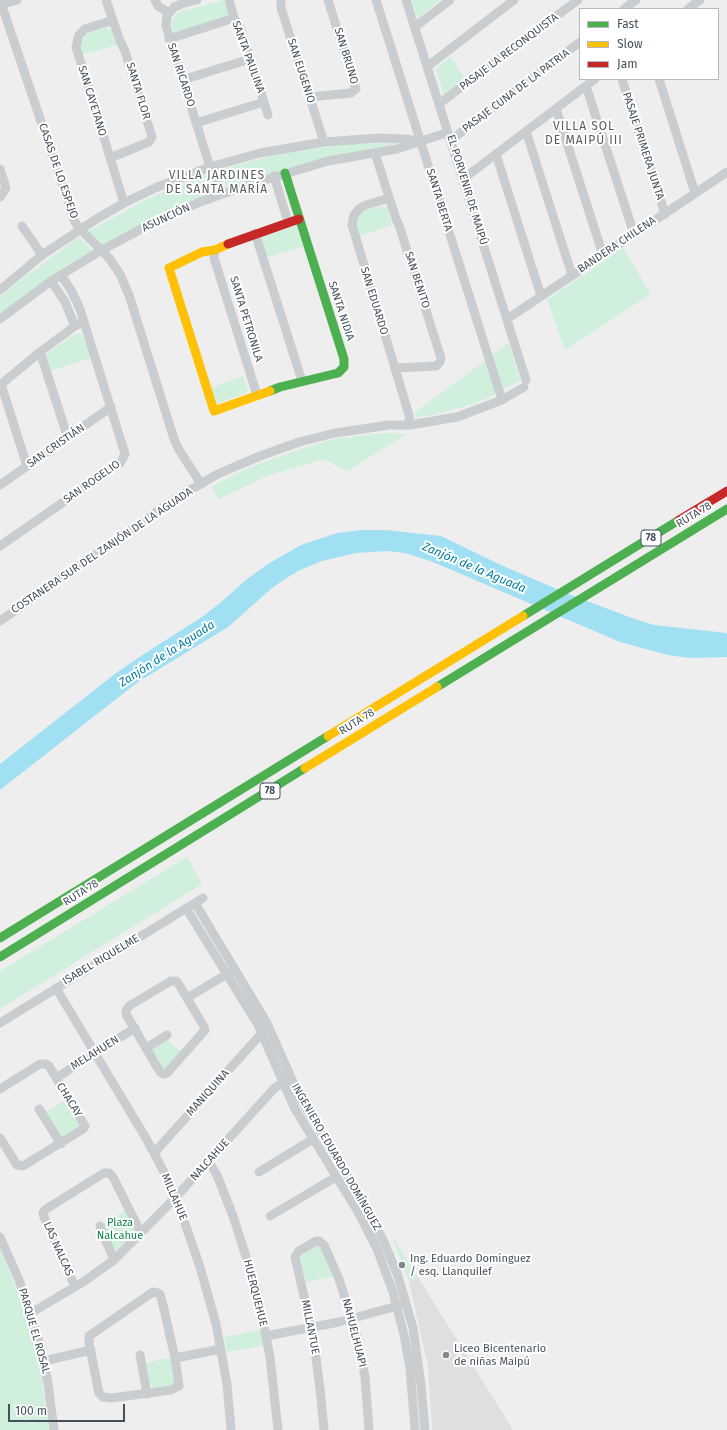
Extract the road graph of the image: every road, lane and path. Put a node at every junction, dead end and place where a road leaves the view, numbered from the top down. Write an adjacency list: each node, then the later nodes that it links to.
1 (17, 0): 15 (street)
2 (106, 0): 20 (street, SANTA FLOR)
3 (155, 0): 18 (street)
4 (197, 0): 18 (street)
5 (229, 0): 19 (street, SANTA PAULINA)
6 (281, 0): 31 (street, SAN EUGENIO)
7 (328, 0): 31 (street, SAN BRUNO)
8 (376, 0): 40 (street, SANTA BERTA)
9 (406, 0): 21 (street, EL PORVENIR DE MAIPÚ)
10 (450, 0): 21 (street)
11 (514, 0): 25 (street)
12 (578, 0): 33 (street, PASAJE LA RECONQUISTA)
13 (636, 0): 16 (street)
14 (700, 0): 17 (street)
15 (1, 3): 60 (street, CASAS DE LO ESPEJO)
16 (627, 8)
17 (689, 8)
18 (169, 13): 22 (street, SAN RICARDO)
19 (234, 18): 22 (street); 24 (street, SANTA PAULINA)
20 (113, 20): 44 (street, SAN CAYETANO); 44 (street, SANTA FLOR)
21 (415, 27): 25 (street, EL PORVENIR DE MAIPÚ)
22 (169, 39): 26 (street, SAN RICARDO)
23 (579, 43): 39 (street, PASAJE CUNA DE LA PATRIA)
24 (250, 59): 26 (street); 32 (street, SANTA PAULINA)
25 (428, 66): 33 (street, EL PORVENIR DE MAIPÚ)
26 (182, 80): 36 (street, SAN RICARDO)
27 (594, 80): 30 (street)
28 (622, 80): 56 (street, PASAJE PRIMERA JUNTA)
29 (659, 80): 52 (street)
30 (586, 86): 34 (street); 62 (street)
31 (310, 97): 41 (street, SAN EUGENIO)
32 (264, 102): 35 (street, SANTA PAULINA); 36 (street)
33 (440, 104): 39 (street, EL PORVENIR DE MAIPÚ)
34 (556, 108): 37 (street); 66 (street)
35 (268, 115)
36 (196, 123): 45 (street, SAN RICARDO)
37 (526, 131): 43 (street); 68 (street)
38 (443, 134): 40 (street, ASUNCIÓN)
39 (451, 140): 50 (street, EL PORVENIR DE MAIPÚ)
40 (421, 141): 41 (street, ASUNCIÓN); 42 (street, ASUNCIÓN); 82 (street, SANTA BERTA)
41 (324, 142): 45 (street, ASUNCIÓN)
42 (375, 153): 48 (street, ASUNCIÓN); 54 (street, SAN BENITO)
43 (496, 154): 50 (street); 71 (street)
44 (110, 158): 55 (street, SAN CAYETANO)
45 (210, 167): 51 (street, SAN RICARDO); 55 (street, ASUNCIÓN)
46 (0, 169): 53 (street)
47 (727, 172): 52 (street, BANDERA CHILENA)
48 (285, 173): 49 (street, ASUNCIÓN); 57 (main road, SANTA NIDIA)
49 (274, 176): 51 (street, ASUNCIÓN); 58 (street)
50 (463, 179): 73 (street, EL PORVENIR DE MAIPÚ)
51 (223, 193): 63 (street, ASUNCIÓN)
52 (695, 193): 56 (street, BANDERA CHILENA)
53 (0, 197)
54 (389, 198): 77 (street, SAN EDUARDO); 77 (street, SAN BENITO)
55 (124, 203): 60 (street, ASUNCIÓN)
56 (664, 214): 62 (street, BANDERA CHILENA)
57 (299, 219): 58 (main road); 78 (main road, SANTA NIDIA)
58 (288, 222): 61 (main road)
59 (22, 226): 65 (street)
60 (80, 229): 63 (street, CASAS DE LO ESPEJO); 65 (street, ASUNCIÓN)
61 (255, 233): 64 (main road); 78 (street)
62 (634, 234): 66 (street, BANDERA CHILENA)
63 (102, 250): 67 (street, ASUNCIÓN); 87 (street, CASAS DE LO ESPEJO)
64 (215, 250): 81 (street, SANTA PETRONILA); 81 (main road, SANTA NIDIA)
65 (42, 255): 70 (street, ASUNCIÓN)
66 (603, 255): 68 (street, BANDERA CHILENA)
67 (61, 275): 69 (street, ASUNCIÓN); 74 (street, SAN ROGELIO)
68 (572, 275): 71 (street, BANDERA CHILENA)
69 (51, 281): 72 (street, ASUNCIÓN); 75 (street)
70 (0, 290)
71 (541, 296): 73 (street, BANDERA CHILENA)
72 (0, 319)
73 (508, 319): 80 (street, EL PORVENIR DE MAIPÚ)
74 (84, 321): 75 (street); 83 (street, SAN ROGELIO)
75 (75, 326): 76 (street)
76 (40, 352): 79 (street); 85 (street)
77 (395, 368): 84 (street, SAN EDUARDO)
78 (302, 381): 81 (main road, SANTA NIDIA)
79 (0, 384): 86 (street)
80 (525, 384): 82 (street, COSTANERA SUR DEL ZANJÓN DE LA AGUADA)
81 (257, 395)
82 (502, 400): 84 (street, COSTANERA SUR DEL ZANJÓN DE LA AGUADA)
83 (111, 407): 85 (street, SAN CRISTIÁN); 91 (street, SAN ROGELIO)
84 (410, 425): 87 (street, COSTANERA SUR DEL ZANJÓN DE LA AGUADA)
85 (68, 438): 86 (street, SAN CRISTIÁN)
86 (27, 466): 88 (street, SAN CRISTIÁN)
87 (201, 484): 92 (street, COSTANERA SUR DEL ZANJÓN DE LA AGUADA)
88 (0, 485)
89 (727, 491): 95 (main road, RUTA 78 / 78)
90 (727, 509): 96 (main road, RUTA 78 / 78)
91 (0, 546)
92 (0, 621)
93 (199, 900): 94 (street, ISABEL RIQUELME); 97 (street, INGENIERO EDUARDO DOMÍNGUEZ)
94 (186, 908): 97 (street, INGENIERO EDUARDO DOMÍNGUEZ); 98 (street, ISABEL RIQUELME)
95 (0, 938)
96 (0, 957)
97 (231, 971): 99 (street); 102 (street, INGENIERO EDUARDO DOMÍNGUEZ); 107 (street, INGENIERO EDUARDO DOMÍNGUEZ)
98 (56, 988): 100 (street, ISABEL RIQUELME); 105 (street, MILLAHUE)
99 (187, 998): 101 (street); 104 (street)
100 (0, 1023)
101 (135, 1028): 104 (street); 105 (street, MELAHUEN)
102 (262, 1033): 107 (street, INGENIERO EDUARDO DOMÍNGUEZ); 113 (street, MANIQUINA)
103 (167, 1035): 104 (street)
104 (146, 1048)
105 (96, 1053): 106 (street, MELAHUEN); 113 (street, MILLAHUE)
106 (56, 1078): 108 (street, CHACAY); 112 (street, CHACAY)
107 (287, 1080): 111 (street, INGENIERO EDUARDO DOMÍNGUEZ); 114 (street, NALCAHUE); 125 (street, INGENIERO EDUARDO DOMÍNGUEZ)
108 (0, 1089)
109 (39, 1109): 112 (street)
110 (0, 1138): 112 (street, CHACAY)
111 (314, 1139): 115 (street); 116 (street, INGENIERO EDUARDO DOMÍNGUEZ)
112 (61, 1144)
113 (154, 1153): 117 (street, MILLAHUE)
114 (209, 1162): 117 (street, NALCAHUE); 130 (street, HUERQUEHUE)
115 (259, 1172)
116 (336, 1177): 118 (street); 126 (street, INGENIERO EDUARDO DOMÍNGUEZ)
117 (175, 1198): 120 (street, NALCAHUE); 131 (street, MILLAHUE)
118 (270, 1216)
119 (100, 1226): 123 (street)
120 (141, 1233): 123 (street, NALCAHUE); 124 (street, LAS NALCAS)
121 (0, 1237): 127 (street, PARQUE EL ROSAL)
122 (321, 1241): 128 (street, NAHUELHUAPI); 129 (street, MILLANTUE)
123 (114, 1260): 124 (street, NALCAHUE)
124 (75, 1287): 127 (street, NALCAHUE)
125 (406, 1303): 126 (street); 143 (street, INGENIERO EDUARDO DOMÍNGUEZ)
126 (397, 1306): 128 (street); 142 (street, INGENIERO EDUARDO DOMÍNGUEZ)
127 (31, 1313): 135 (street, PARQUE EL ROSAL)
128 (352, 1319): 129 (street); 141 (street, NAHUELHUAPI)
129 (311, 1328): 130 (street); 140 (street, MILLANTUE)
130 (266, 1336): 139 (street, HUERQUEHUE)
131 (221, 1349): 134 (street); 138 (street, MILLAHUE)
132 (91, 1350): 134 (street); 135 (street); 136 (street)
133 (140, 1355): 136 (street)
134 (175, 1358): 136 (street)
135 (44, 1361): 137 (street, PARQUE EL ROSAL)
136 (147, 1394)
137 (54, 1430)
138 (231, 1430)
139 (278, 1430)
140 (324, 1430)
141 (369, 1430)
142 (415, 1430)
143 (425, 1430)

